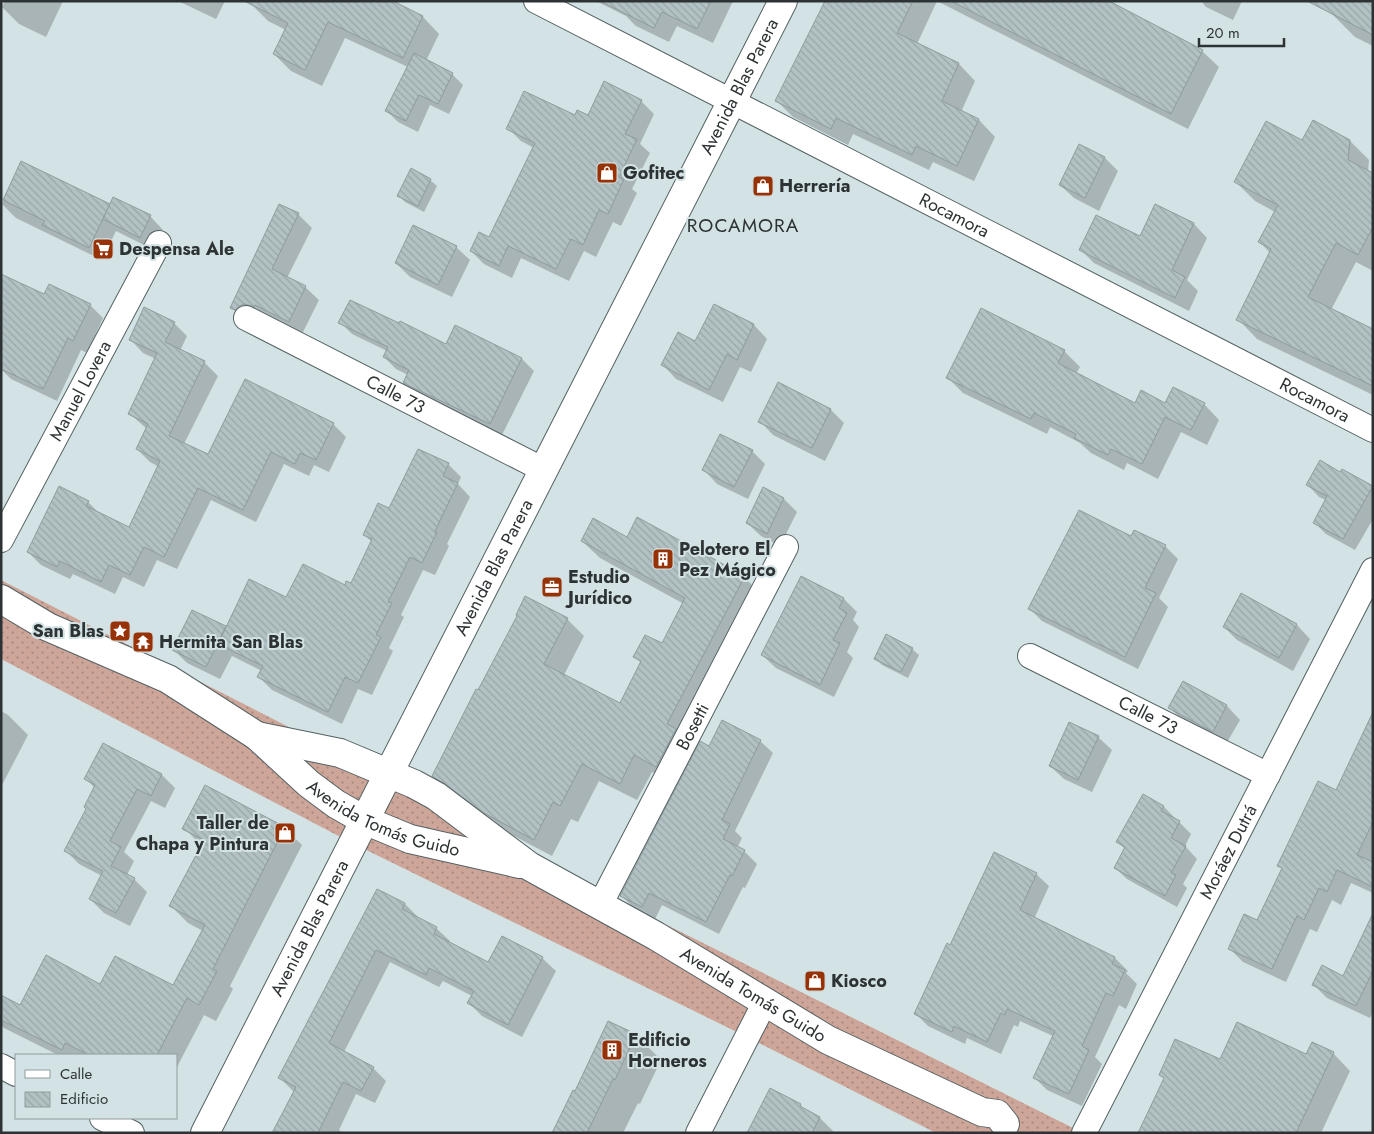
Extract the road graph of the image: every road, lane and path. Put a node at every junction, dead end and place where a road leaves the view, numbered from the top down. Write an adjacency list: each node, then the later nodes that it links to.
1 (536, 1): 3 (street, Rocamora)
2 (783, 1): 3 (main road, Avenida Blas Parera)
3 (732, 101): 6 (street, Rocamora); 7 (main road, Avenida Blas Parera)
4 (159, 242): 8 (street, Manuel Lovera)
5 (246, 318): 7 (street, Calle 73)
6 (1373, 430)
7 (544, 470): 14 (main road, Avenida Blas Parera)
8 (1, 540)
9 (786, 547): 18 (street, Bosetti)
10 (1373, 570): 15 (street, Moráez Dutrá)
11 (1, 599): 13 (main road, Avenida Tomás Guido)
12 (1030, 656): 15 (street, Calle 73)
13 (258, 736): 14 (main road, Avenida Tomás Guido); 16 (main road, Avenida Tomás Guido)
14 (390, 772): 16 (main road, Avenida Blas Parera); 17 (main road, Avenida Tomás Guido)
15 (1268, 775): 27 (street, Moráez Dutrá)
16 (364, 820): 17 (main road, Avenida Tomás Guido); 25 (main road, Avenida Blas Parera)
17 (529, 866): 18 (main road, Avenida Tomás Guido)
18 (600, 905): 19 (main road, Avenida Tomás Guido)
19 (764, 1002): 23 (main road, Avenida Tomás Guido); 26 (street)
20 (1, 1066): 21 (street)
21 (15, 1073)
22 (104, 1119): 24 (street)
23 (1003, 1123)
24 (132, 1133)
25 (204, 1133)
26 (698, 1133)
27 (1084, 1133)

